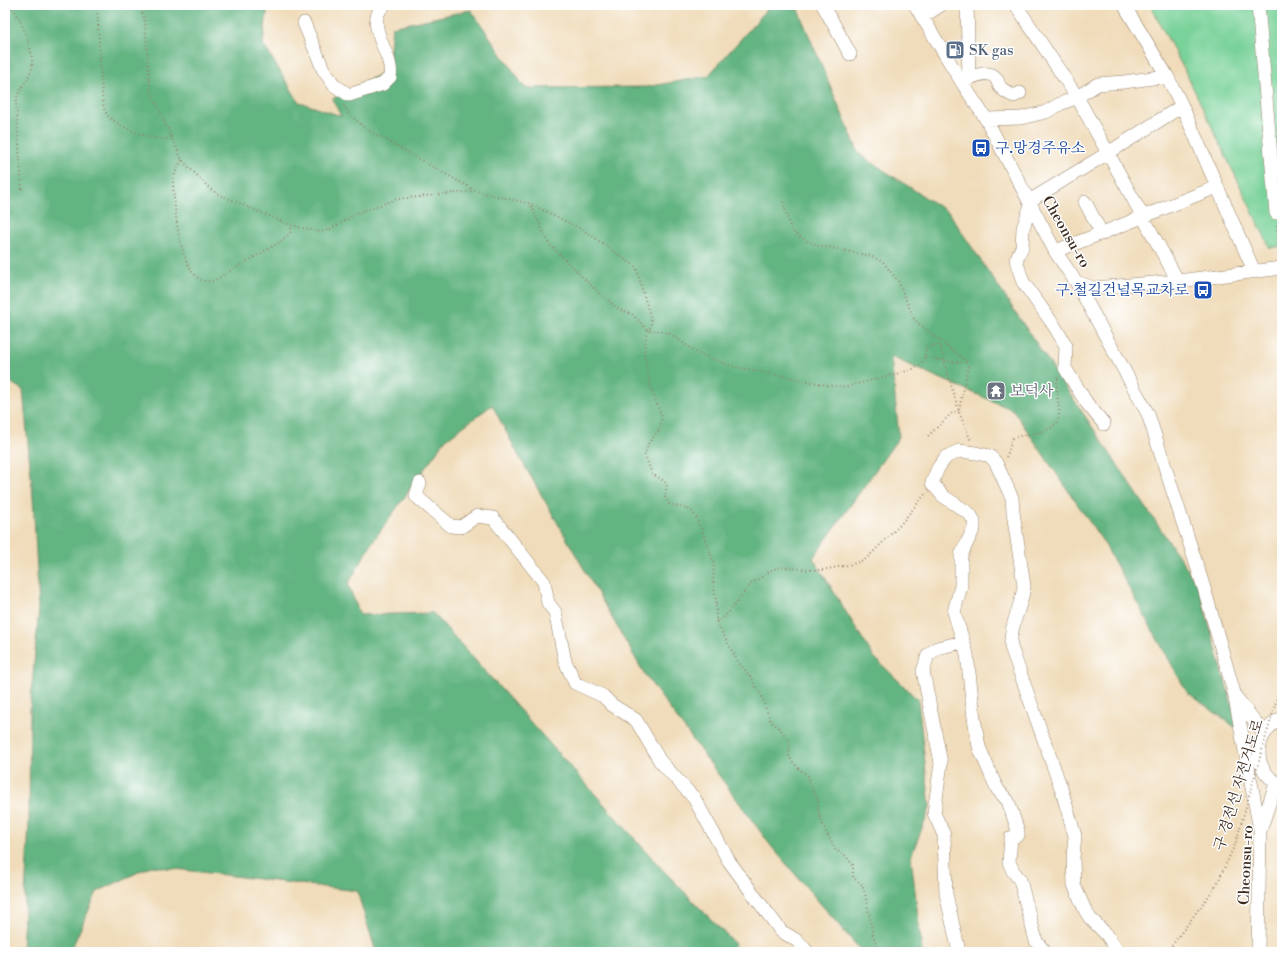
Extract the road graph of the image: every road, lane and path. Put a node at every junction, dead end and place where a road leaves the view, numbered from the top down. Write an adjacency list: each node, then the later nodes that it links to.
1 (10, 5): 26 (path)
2 (97, 5): 22 (path)
3 (140, 5): 22 (path)
4 (384, 5): 18 (street)
5 (823, 5): 14 (street)
6 (915, 5): 12 (street, Cheonsu-ro)
7 (941, 5): 12 (street)
8 (967, 5): 16 (street)
9 (1016, 5): 19 (street)
10 (1124, 5): 15 (street)
11 (1258, 5): 32 (street)
12 (922, 17): 16 (street, Cheonsu-ro)
13 (304, 23): 18 (street)
14 (850, 54)
15 (1166, 76): 19 (street); 20 (street)
16 (965, 80): 17 (street); 21 (street, Cheonsu-ro)
17 (1020, 93)
18 (349, 95): 27 (path)
19 (1077, 97): 21 (street); 23 (street)
20 (1182, 106): 23 (street); 25 (street)
21 (986, 120): 30 (street, Cheonsu-ro)
22 (172, 137): 24 (path)
23 (1108, 153): 30 (street); 33 (street)
24 (182, 160): 34 (path); 34 (path)
25 (1217, 186): 33 (street); 38 (street)
26 (22, 191)
27 (476, 191): 31 (path); 34 (path)
28 (783, 202): 44 (path)
29 (1085, 202): 35 (street)
30 (1030, 203): 36 (street, Cheonsu-ro); 45 (street)
31 (531, 204): 41 (path); 41 (path)
32 (1276, 214)
33 (1143, 216): 35 (street); 39 (street)
34 (290, 225)
35 (1102, 234): 36 (street)
36 (1055, 250): 40 (street, Cheonsu-ro)
37 (1282, 268): 38 (street, Cheonsu-ro)
38 (1254, 271): 39 (street, Cheonsu-ro)
39 (1178, 281): 40 (street, Cheonsu-ro)
40 (1076, 282): 56 (street)
41 (648, 330): 42 (path); 53 (path)
42 (925, 357): 43 (path); 43 (path)
43 (944, 361): 44 (path); 46 (path)
44 (969, 363): 46 (path)
45 (1065, 368): 47 (street); 50 (path)
46 (959, 412): 48 (path); 49 (path)
47 (1104, 424)
48 (928, 436)
49 (976, 452): 52 (street); 65 (street)
50 (1004, 459)
51 (420, 483): 61 (street)
52 (932, 483): 53 (path); 54 (street)
53 (716, 621): 62 (path)
54 (963, 642): 63 (street); 64 (street)
55 (1282, 680): 66 (path, 구 경전선 자전거도로, bridge)
56 (1235, 696): 58 (street); 60 (street)
57 (1282, 718): 58 (street)
58 (1264, 733): 59 (street)
59 (1279, 784): 60 (street, Cheonsu-ro)
60 (1260, 831): 67 (street, Cheonsu-ro)
61 (808, 952)
62 (878, 952)
63 (959, 952)
64 (1045, 952)
65 (1118, 952)
66 (1167, 952)
67 (1258, 952)

